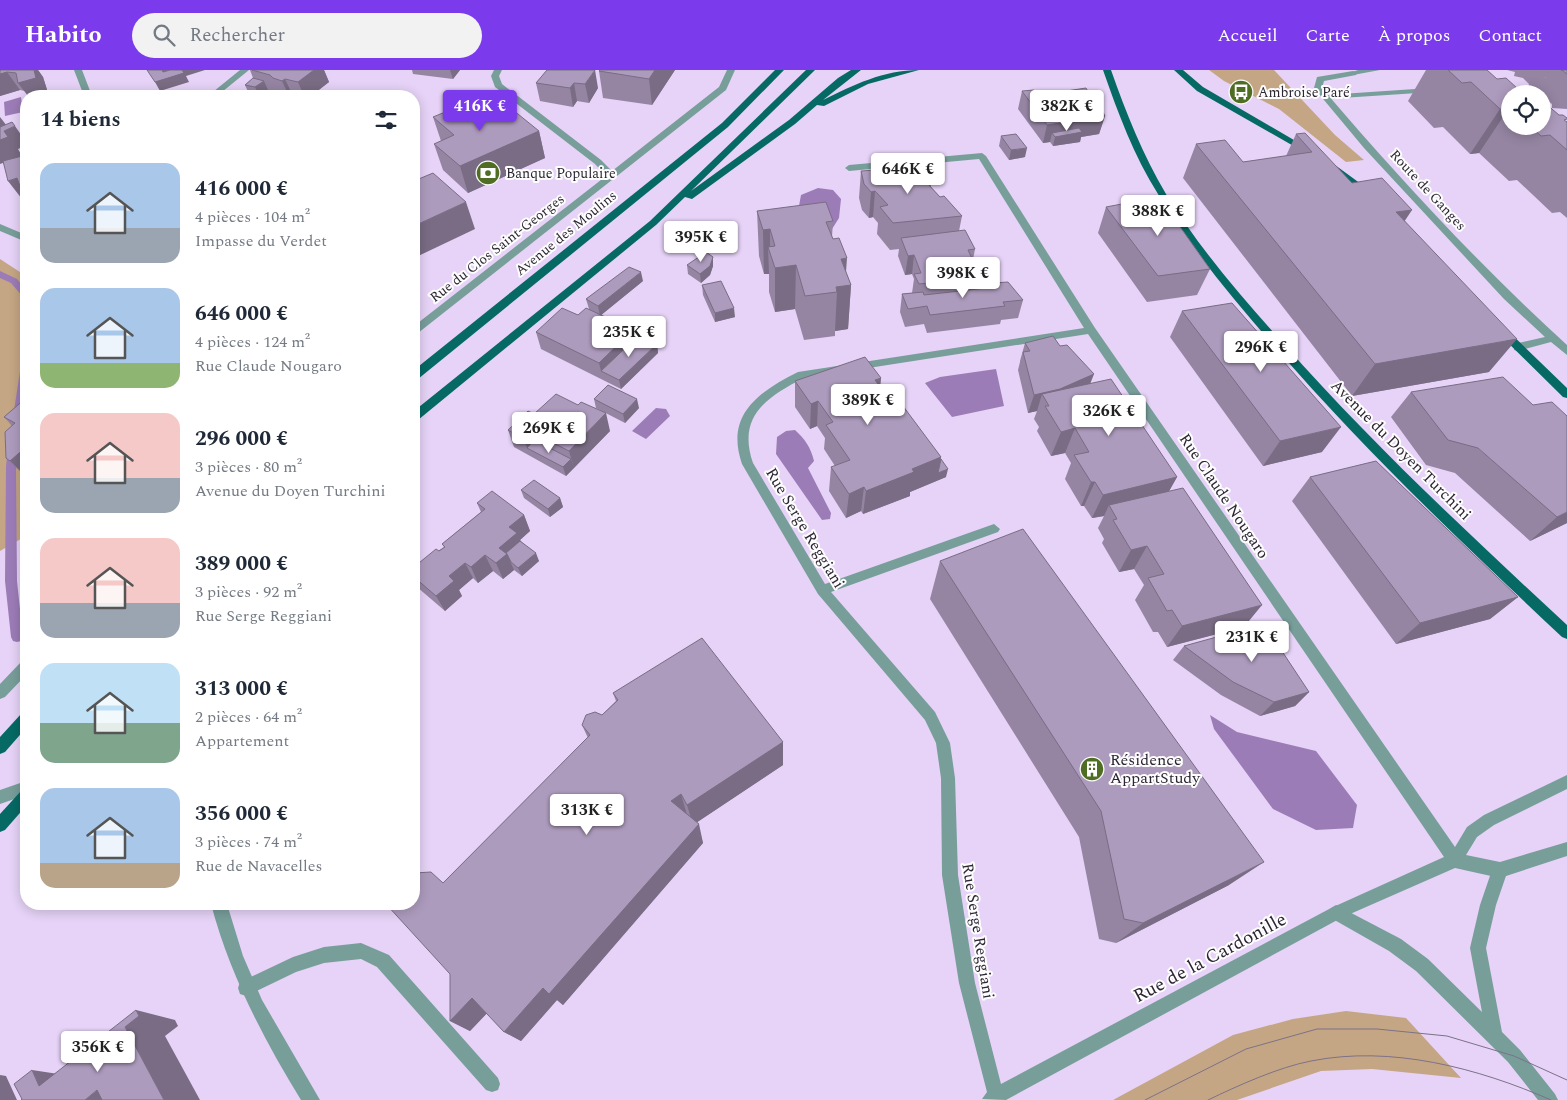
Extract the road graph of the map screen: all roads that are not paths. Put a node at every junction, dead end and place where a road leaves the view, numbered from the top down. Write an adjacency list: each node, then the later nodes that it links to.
1 (78, 70): 12 (street)
2 (245, 70): 13 (street)
3 (498, 70): 18 (street)
4 (732, 70): 18 (street, Rue du Clos Saint-Georges)
5 (780, 70): 29 (main road, Avenue des Moulins)
6 (811, 70): 20 (main road)
7 (857, 70): 16 (main road)
8 (1107, 70): 34 (main road, Avenue du Doyen Turchini)
9 (1178, 70): 19 (main road)
10 (1376, 70): 15 (street)
11 (910, 71): 16 (main road)
12 (86, 90)
13 (220, 90)
14 (1440, 91): 15 (street)
15 (1326, 97): 26 (street, Route de Ganges)
16 (792, 122): 20 (main road)
17 (849, 168): 25 (street, Rue Claude Nougaro)
18 (612, 177): 24 (street, Rue du Clos Saint-Georges)
19 (1377, 199)
20 (652, 223): 31 (main road)
21 (0, 227): 22 (street)
22 (20, 236)
23 (1493, 322): 27 (main road)
24 (420, 325)
25 (1091, 330): 33 (street, Rue Serge Reggiani); 45 (street, Rue Claude Nougaro)
26 (1553, 338): 27 (street); 28 (street, Route de Ganges)
27 (1518, 347): 30 (main road)
28 (1567, 351)
29 (420, 371)
30 (1567, 394)
31 (420, 412)
32 (994, 529): 33 (street)
33 (822, 590): 52 (street, Rue Serge Reggiani)
34 (1567, 633)
35 (20, 672): 36 (street)
36 (0, 694)
37 (20, 725): 38 (main road)
38 (0, 747)
39 (1567, 782): 45 (street)
40 (20, 790): 41 (street)
41 (0, 797)
42 (20, 803): 43 (main road)
43 (0, 825)
44 (1567, 849): 46 (street)
45 (1455, 860): 46 (street); 48 (street, Rue de la Cardonille)
46 (1500, 870): 50 (street)
47 (221, 910): 49 (street)
48 (1336, 913): 50 (street); 52 (street, Rue de la Cardonille)
49 (246, 988): 51 (street); 53 (street)
50 (1494, 1036): 54 (street)
51 (492, 1084)
52 (993, 1098)
53 (311, 1100)
54 (1549, 1100)

